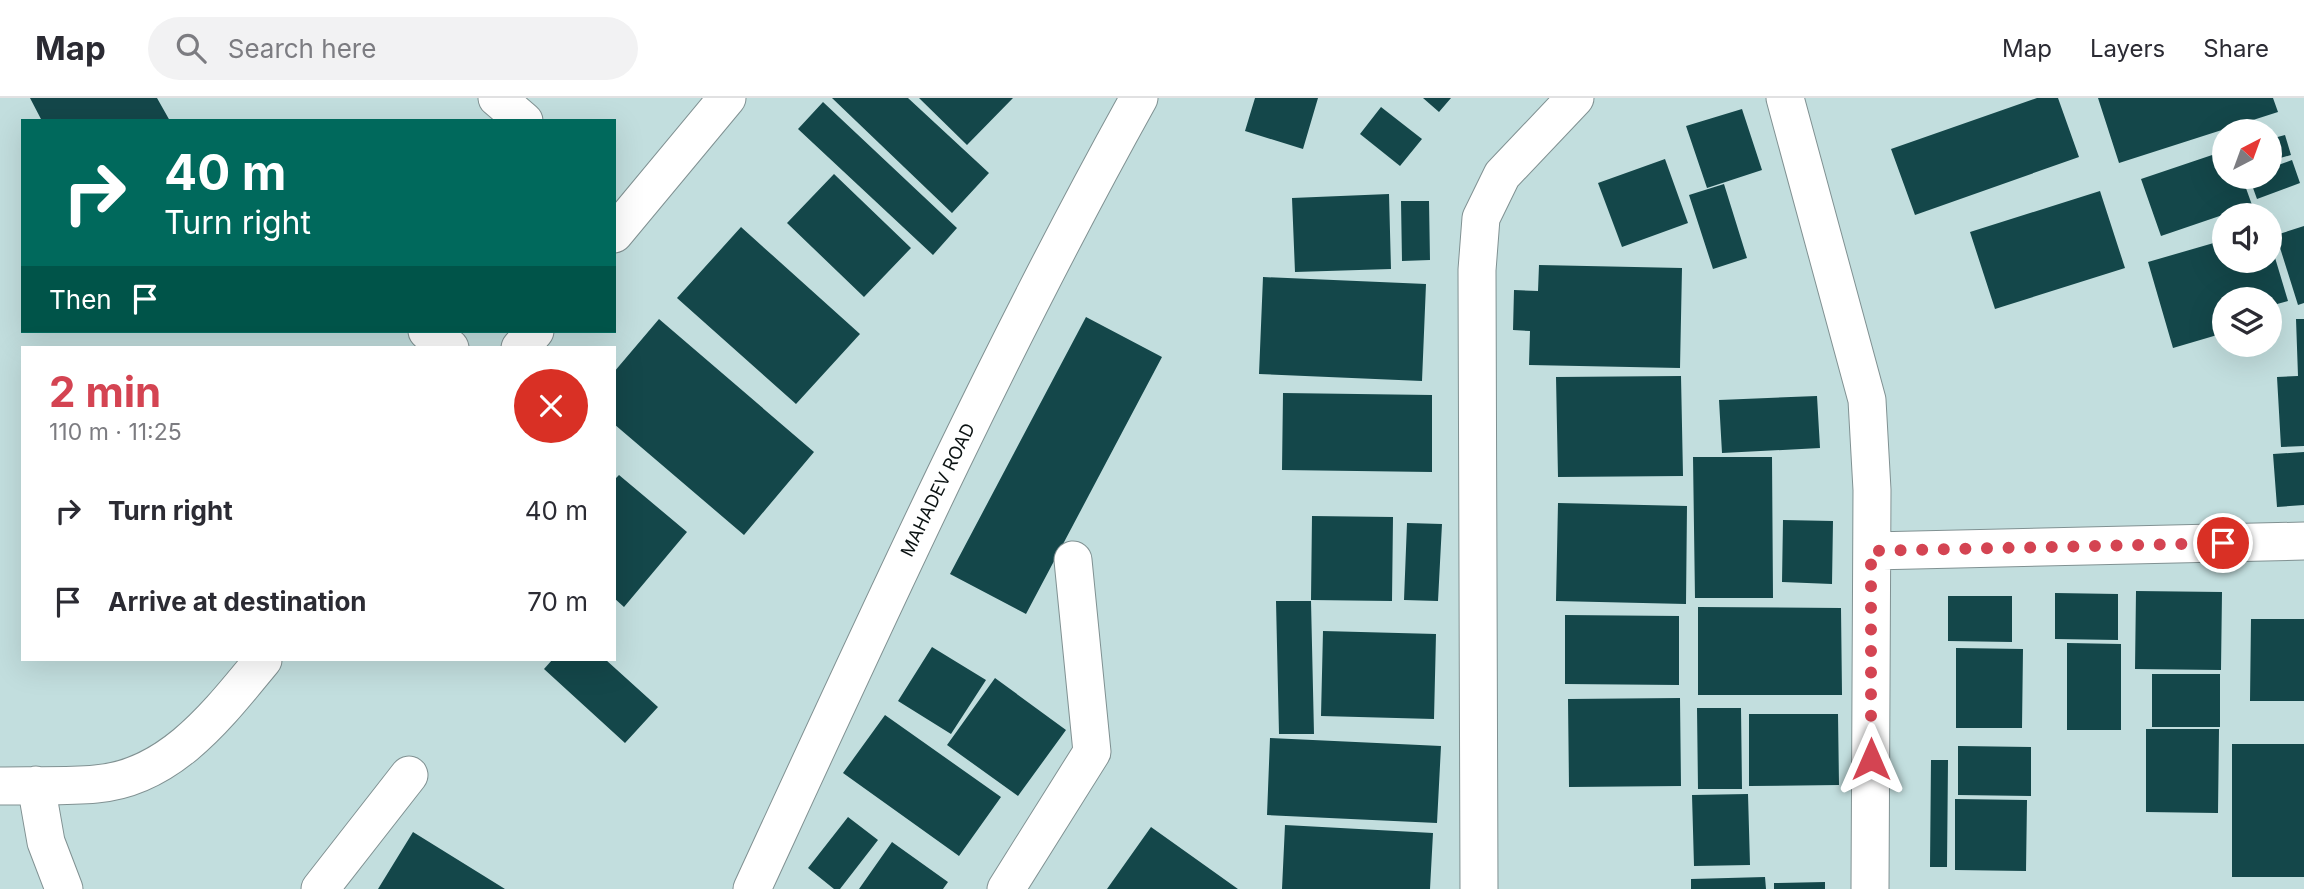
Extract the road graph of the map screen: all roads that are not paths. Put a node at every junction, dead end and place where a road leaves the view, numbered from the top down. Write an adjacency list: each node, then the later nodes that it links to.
1 (496, 98): 6 (lane)
2 (727, 98): 7 (lane)
3 (1139, 98): 19 (lane, MAHADEV ROAD)
4 (1575, 98): 21 (lane)
5 (1785, 98): 11 (lane)
6 (522, 119)
7 (620, 214)
8 (430, 333): 9 (lane)
9 (447, 346)
10 (2304, 541): 11 (lane)
11 (1871, 551): 22 (lane)
12 (1073, 560): 20 (lane)
13 (262, 661): 15 (lane)
14 (409, 775): 18 (lane)
15 (36, 785): 16 (lane); 17 (lane)
16 (0, 786)
17 (64, 889)
18 (320, 889)
19 (752, 889)
20 (1006, 889)
21 (1479, 889)
22 (1870, 889)

